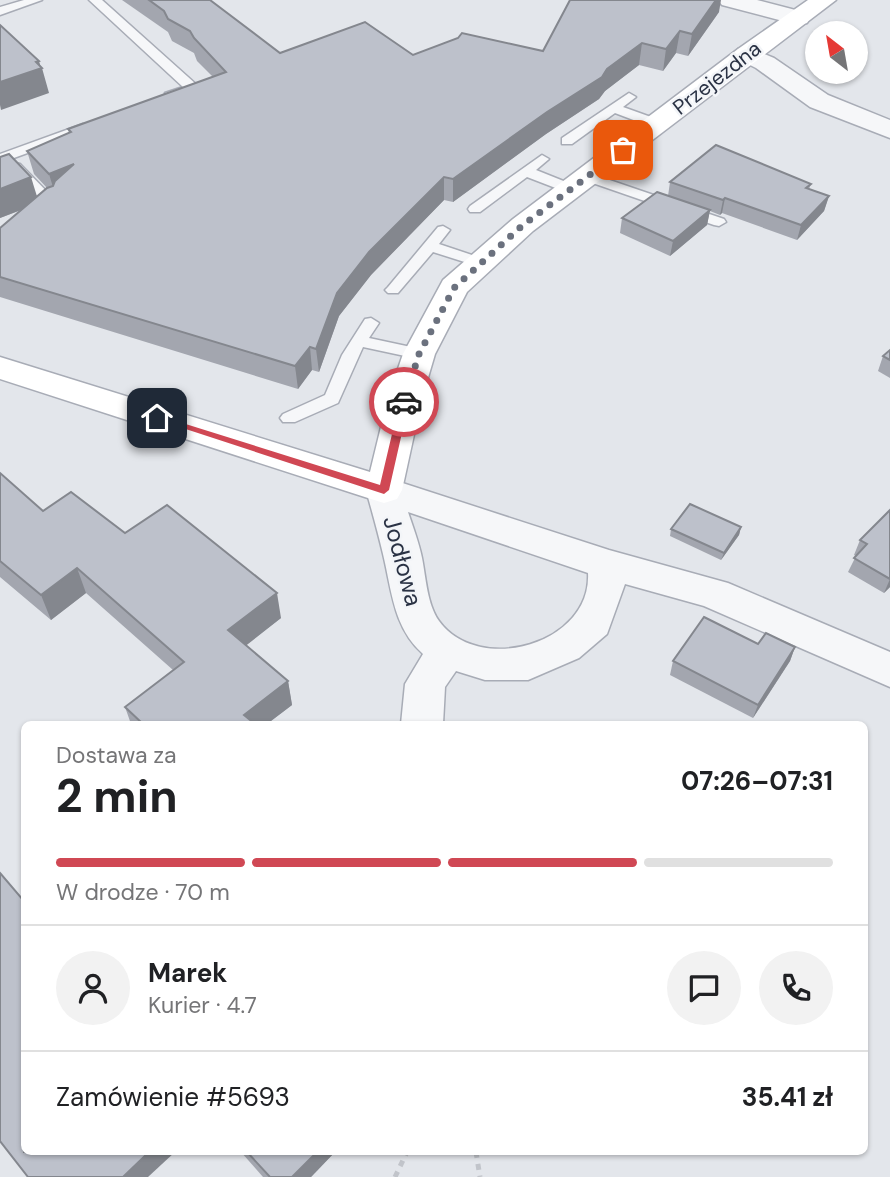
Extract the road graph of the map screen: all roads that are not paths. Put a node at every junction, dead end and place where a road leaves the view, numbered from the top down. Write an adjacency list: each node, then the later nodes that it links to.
1 (36, 0): 5 (lane)
2 (95, 0): 9 (lane)
3 (730, 0): 6 (street)
4 (824, 0): 6 (street, Przejezdna)
5 (0, 11)
6 (798, 18): 7 (street, Przejezdna)
7 (747, 54): 11 (street, Przejezdna); 13 (street)
8 (629, 97): 10 (lane)
9 (154, 102)
10 (613, 108): 11 (lane); 14 (lane)
11 (657, 124): 18 (street, Przejezdna)
12 (92, 125): 15 (lane)
13 (890, 130)
14 (567, 141)
15 (2, 156): 19 (lane)
16 (542, 159): 17 (lane)
17 (526, 171): 18 (lane); 20 (lane)
18 (580, 183): 21 (lane); 24 (street, Przejezdna)
19 (52, 205)
20 (475, 209)
21 (719, 222)
22 (443, 230): 23 (lane)
23 (430, 246): 24 (lane); 25 (lane)
24 (479, 262): 28 (street, Przejezdna)
25 (393, 290)
26 (371, 323): 27 (lane)
27 (359, 341): 28 (lane); 30 (lane)
28 (419, 354): 31 (street, Przejezdna)
29 (0, 368): 31 (street, Jodłowa)
30 (289, 418)
31 (384, 490): 32 (street, Jodłowa); 33 (street, Jodłowa)
32 (606, 564): 33 (street, Jodłowa); 34 (street, Jodłowa)
33 (447, 651): 35 (street)
34 (890, 670)
35 (422, 721)

